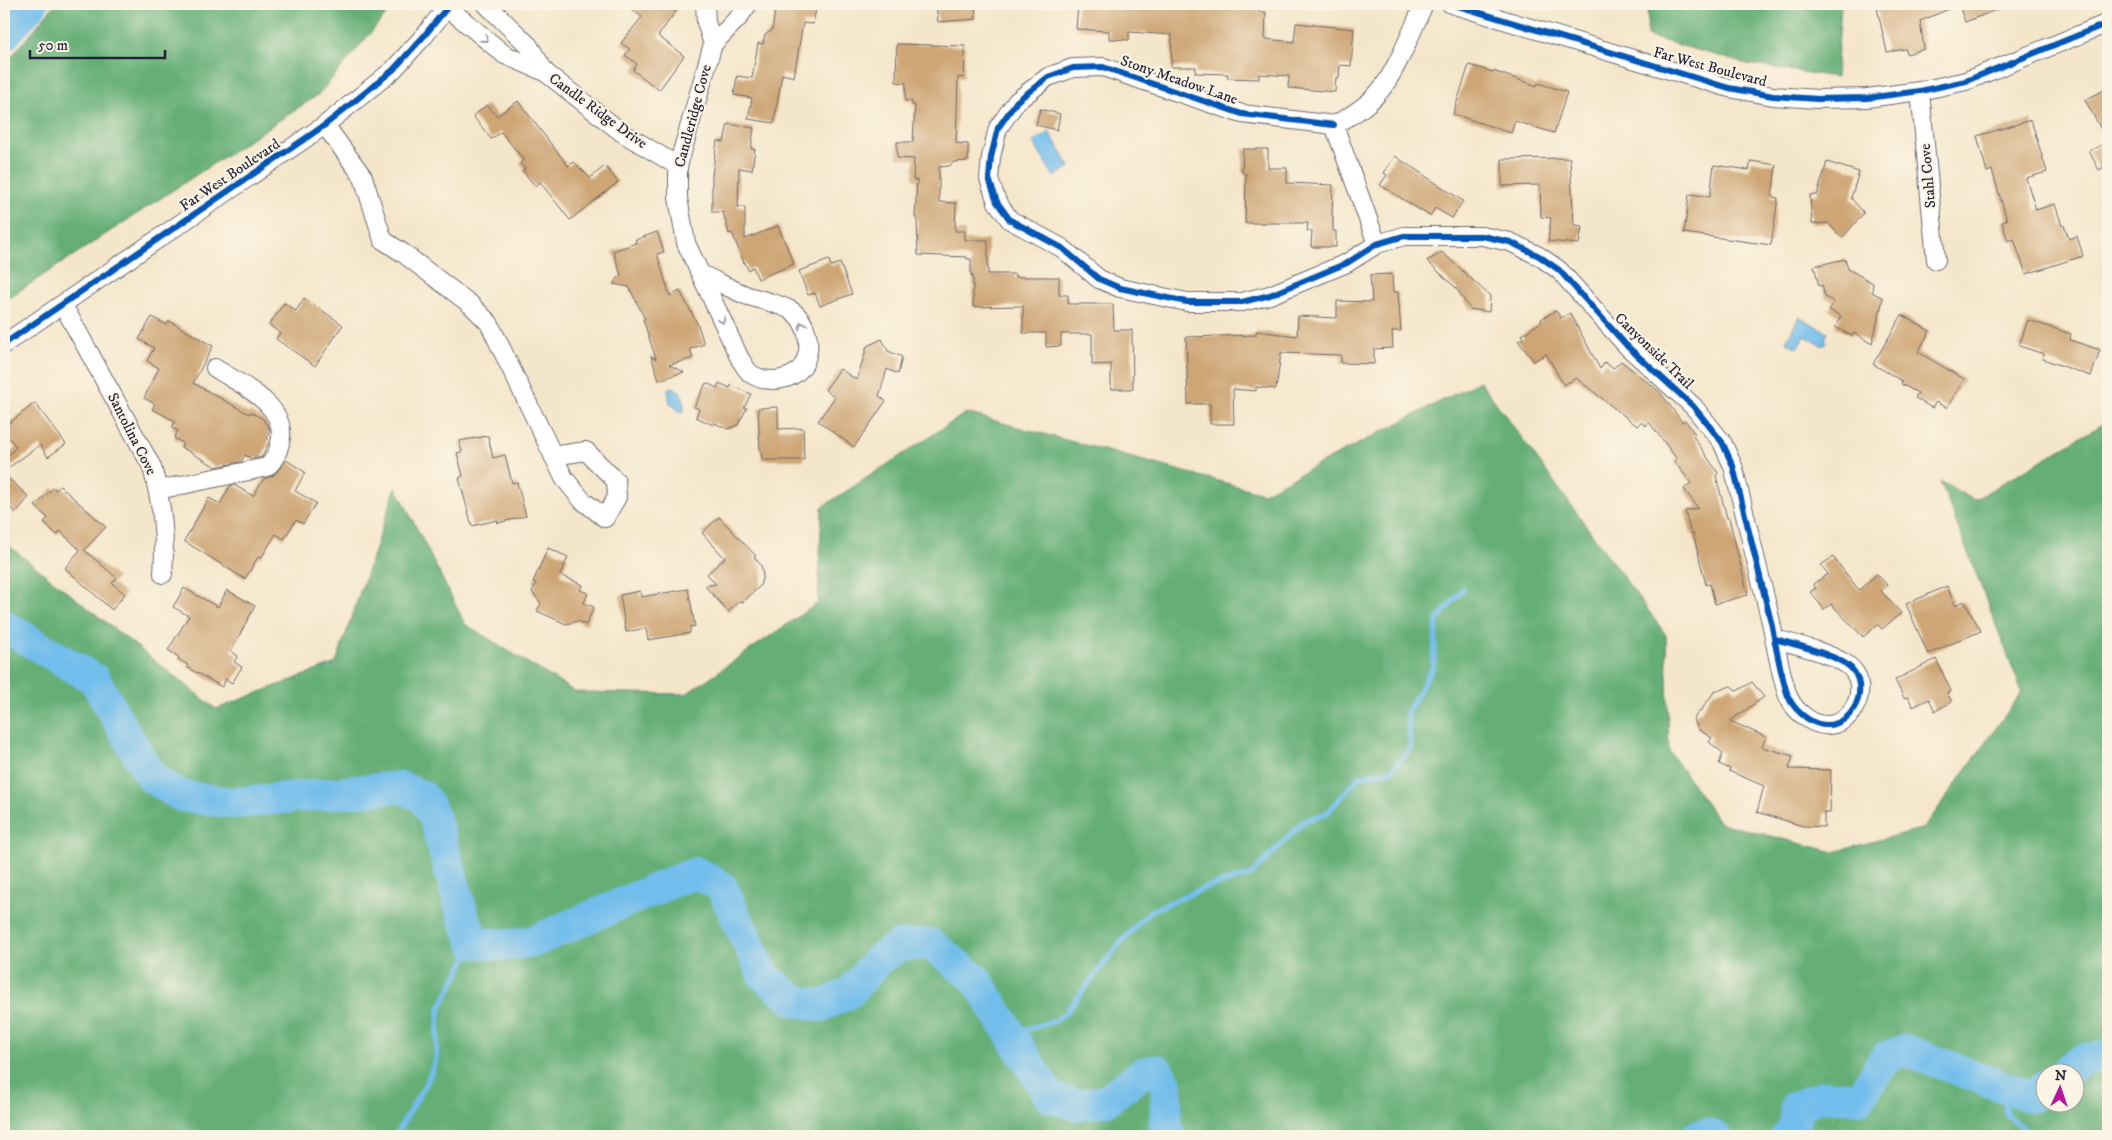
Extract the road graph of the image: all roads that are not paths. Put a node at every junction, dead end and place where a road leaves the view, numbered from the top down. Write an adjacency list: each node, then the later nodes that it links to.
1 (486, 4): 9 (street, Candle Ridge Drive)
2 (705, 4): 8 (street, Candleridge Cove)
3 (748, 4): 8 (street, Candleridge Cove)
4 (1424, 4): 12 (street)
5 (1450, 4): 10 (street, Far West Boulevard)
6 (449, 6): 9 (street, Candle Ridge Drive, one-way to 9); 11 (street, Far West Boulevard)
7 (2108, 23): 10 (street, Far West Boulevard)
8 (712, 44): 13 (street, Candleridge Cove)
9 (545, 72): 13 (street, Candle Ridge Drive)
10 (1920, 91): 15 (street, Stahl Cove)
11 (325, 125): 17 (street, Far West Boulevard); 20 (street)
12 (1334, 125): 14 (street); 14 (street, Stony Meadow Lane)
13 (678, 166): 16 (street, Candleridge Cove)
14 (1377, 244): 23 (street, Canyonside Trail)
15 (1936, 260)
16 (703, 275): 16 (street, Candleridge Cove, one-way to 16)
17 (63, 305): 18 (street, Far West Boulevard); 21 (street, Santolina Cove)
18 (4, 344)
19 (215, 368): 21 (street)
20 (553, 456)
21 (158, 490): 22 (street, Santolina Cove)
22 (163, 574)
23 (1774, 639): 23 (street, Canyonside Trail)

